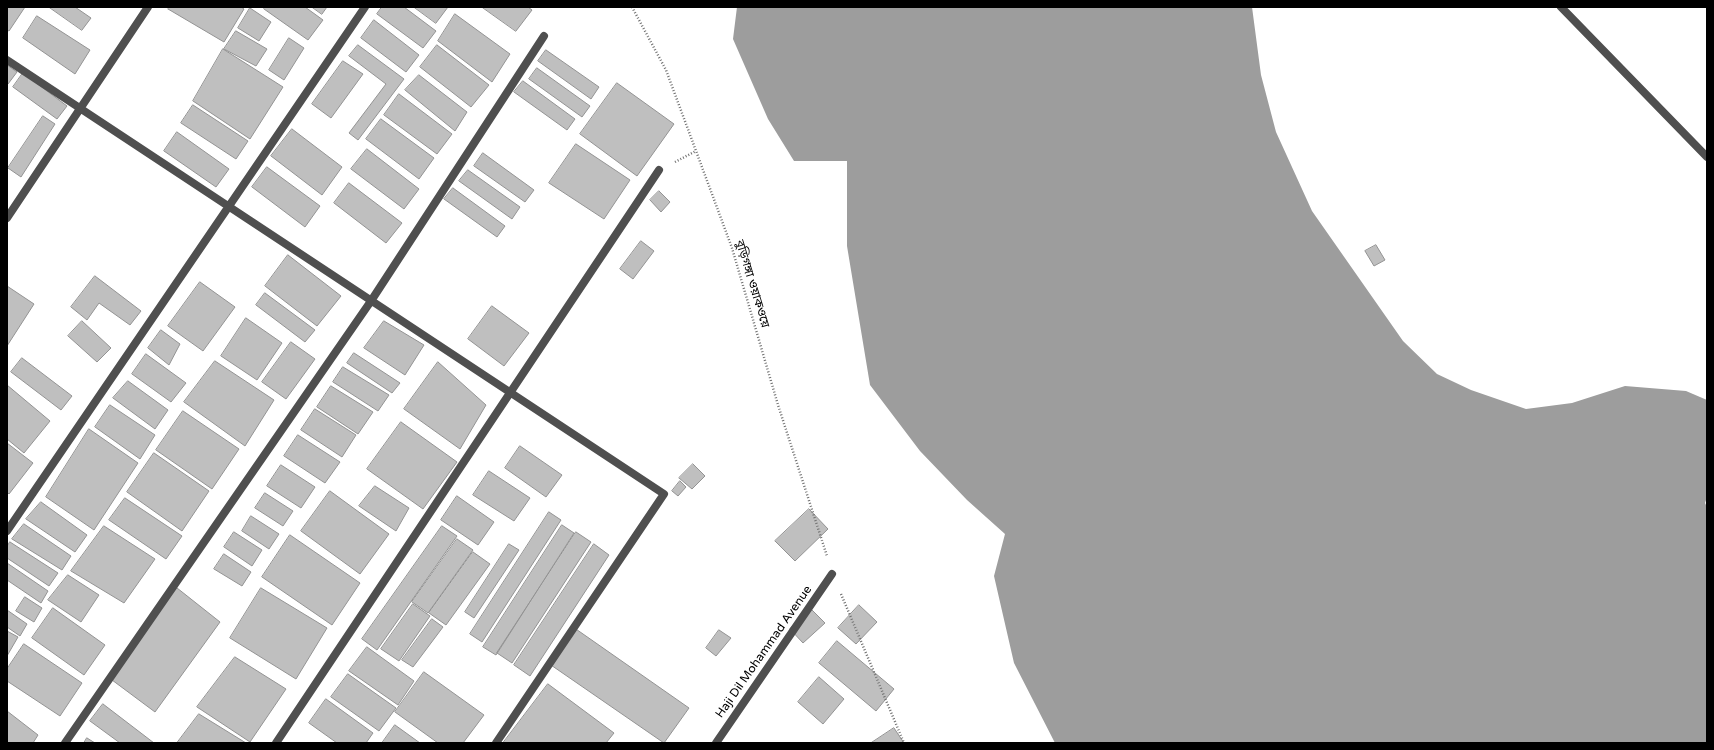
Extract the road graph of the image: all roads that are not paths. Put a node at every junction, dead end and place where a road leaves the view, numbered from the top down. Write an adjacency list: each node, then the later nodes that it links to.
1 (148, 7): 6 (street)
2 (364, 7): 9 (street)
3 (1561, 7): 7 (street)
4 (544, 36): 11 (street)
5 (7, 60): 6 (street)
6 (80, 108): 9 (street); 10 (street)
7 (1707, 157)
8 (659, 170): 12 (street)
9 (229, 206): 11 (street); 13 (street)
10 (7, 218)
11 (372, 301): 12 (street); 15 (street)
12 (511, 393): 16 (street); 17 (street)
13 (7, 531)
14 (832, 574): 18 (street, Haji Dil Mohammad Avenue)
15 (65, 743)
16 (276, 743)
17 (496, 743)
18 (716, 743)

